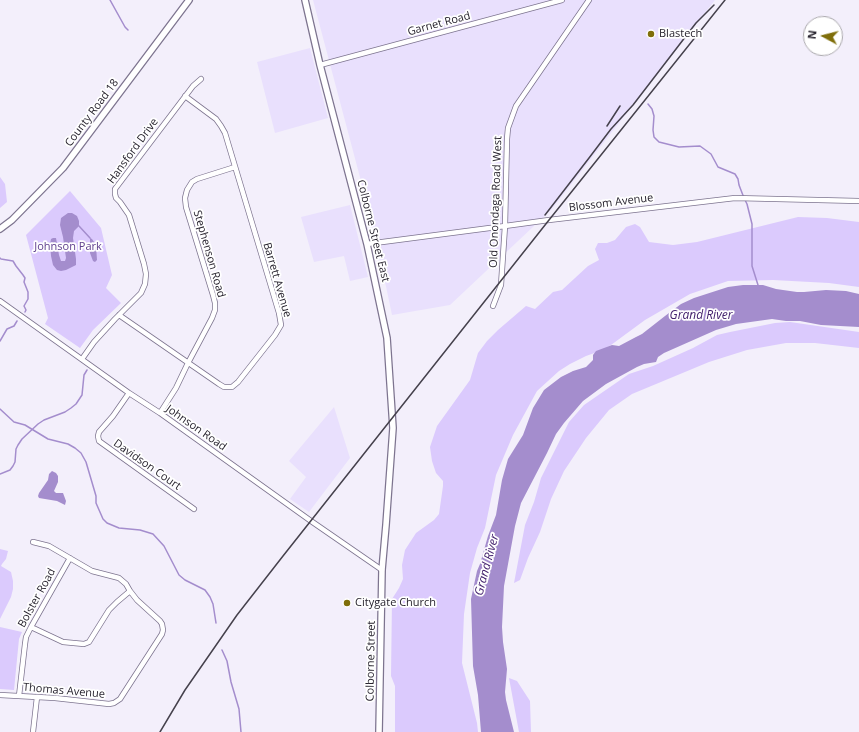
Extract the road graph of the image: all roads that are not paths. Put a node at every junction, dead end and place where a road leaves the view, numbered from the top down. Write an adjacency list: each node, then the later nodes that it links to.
1 (189, 0): 11 (main road, County Road 18)
2 (305, 0): 5 (main road, Colborne Street East)
3 (562, 0): 5 (street, Garnet Road)
4 (589, 0): 10 (street, Old Onondaga Road West)
5 (320, 65): 12 (main road, Colborne Street East)
6 (201, 79): 7 (street, Hansford Drive)
7 (185, 96): 8 (street, Barrett Avenue); 15 (street, Hansford Drive)
8 (235, 167): 17 (street, Stephenson Road); 17 (street, Barrett Avenue)
9 (859, 201): 10 (street, Blossom Avenue)
10 (505, 226): 12 (street, Blossom Avenue); 14 (street, Old Onondaga Road West)
11 (0, 229)
12 (367, 244): 20 (main road, Colborne Street East)
13 (0, 301): 16 (street, Johnson Road)
14 (493, 306)
15 (119, 315): 16 (street, Hansford Drive); 17 (street, Barrett Avenue)
16 (82, 359): 18 (street, Johnson Road)
17 (188, 363): 19 (street, Stephenson Road)
18 (129, 393): 19 (street, Johnson Road); 21 (street, Davidson Court)
19 (160, 413): 24 (street, Johnson Road)
20 (391, 470): 24 (main road, Colborne Street)
21 (194, 509)
22 (33, 542): 23 (street, Thomas Avenue)
23 (70, 558): 25 (street, Thomas Avenue); 26 (street, Bolster Road)
24 (382, 570): 31 (main road, Colborne Street)
25 (130, 592): 26 (street); 29 (street, Thomas Avenue)
26 (31, 627): 28 (street, Bolster Road)
27 (0, 695): 28 (street, Thomas Avenue)
28 (19, 696): 29 (street, Thomas Avenue)
29 (37, 697): 30 (street)
30 (33, 732)
31 (380, 732)

